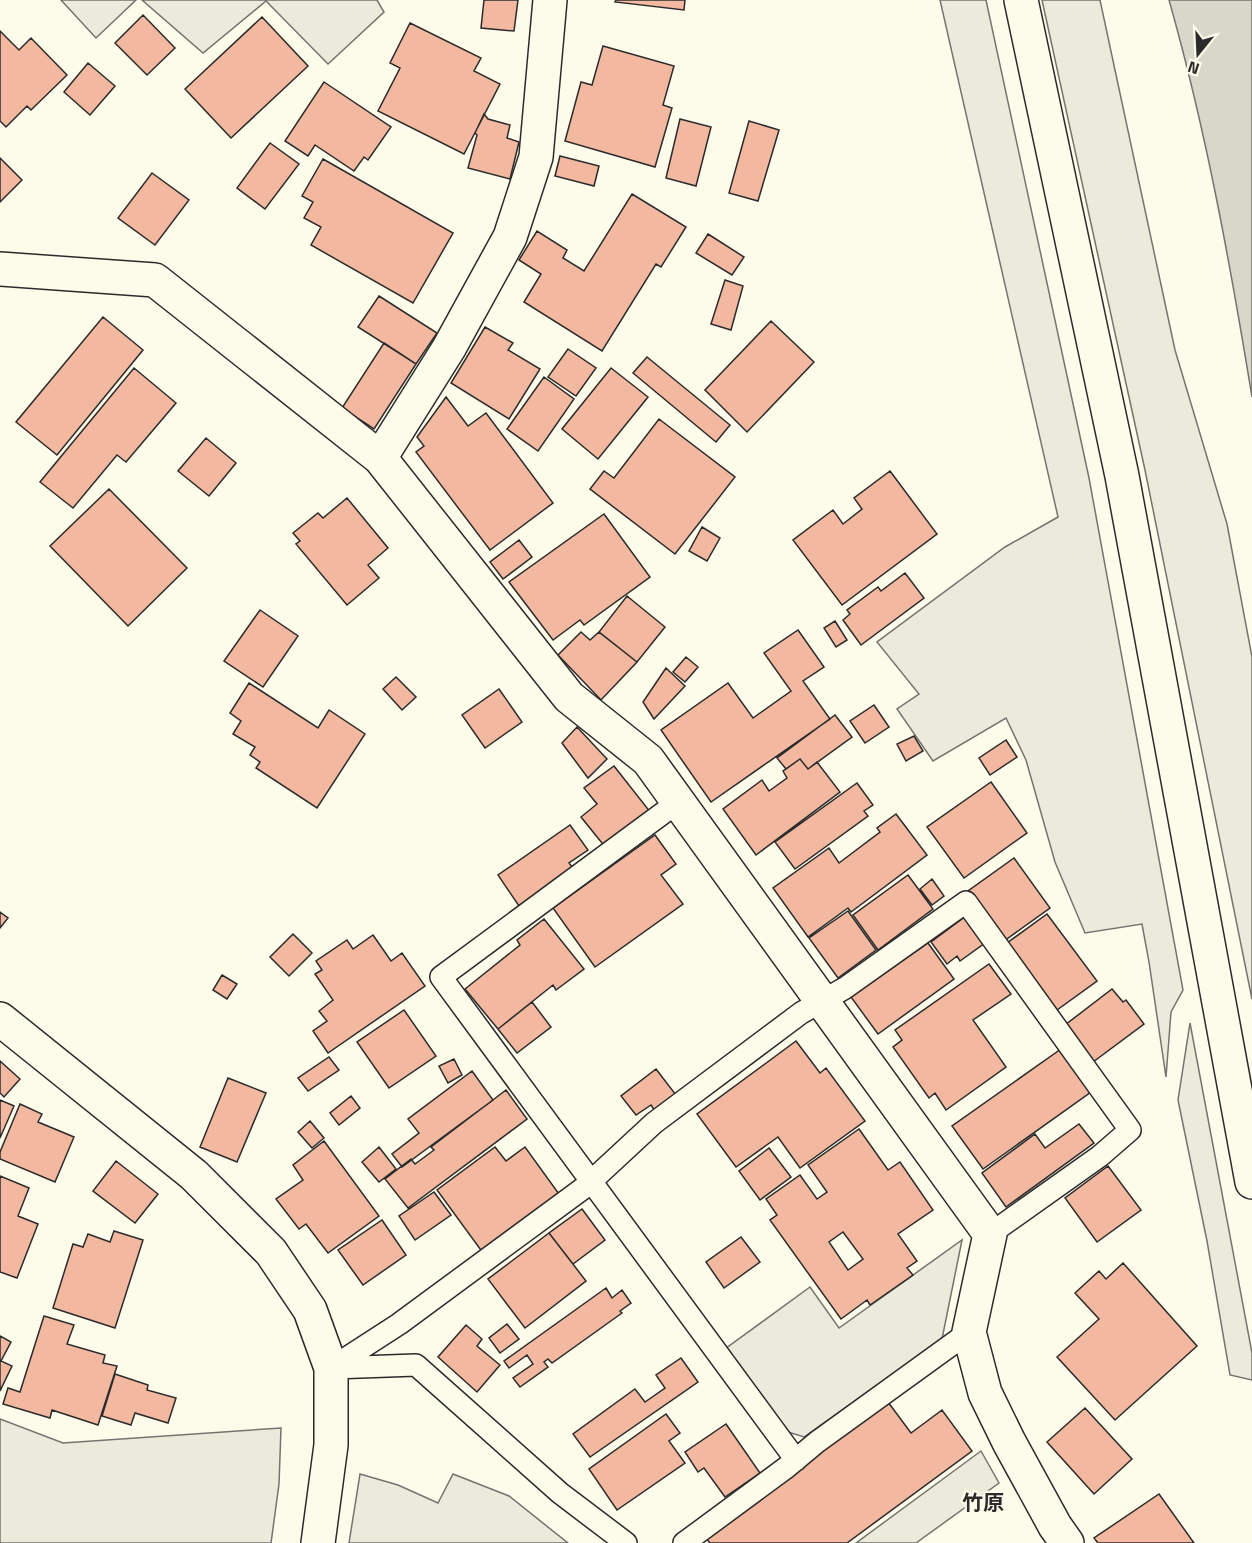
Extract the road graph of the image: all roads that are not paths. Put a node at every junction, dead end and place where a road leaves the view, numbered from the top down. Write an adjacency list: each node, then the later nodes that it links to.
1 (550, 0): 4 (street)
2 (1021, 0): 9 (street)
3 (0, 269): 4 (street)
4 (380, 458): 5 (street)
5 (678, 801): 6 (street); 8 (lane)
6 (822, 1001): 8 (lane); 10 (street); 10 (lane)
7 (0, 1019): 12 (street)
8 (591, 1181): 12 (lane); 13 (lane)
9 (1252, 1182)
10 (990, 1234): 11 (street)
11 (969, 1332): 13 (lane); 17 (street)
12 (331, 1368): 14 (street); 15 (lane)
13 (796, 1460): 16 (lane)
14 (318, 1543)
15 (626, 1543)
16 (684, 1543)
17 (1067, 1543)

